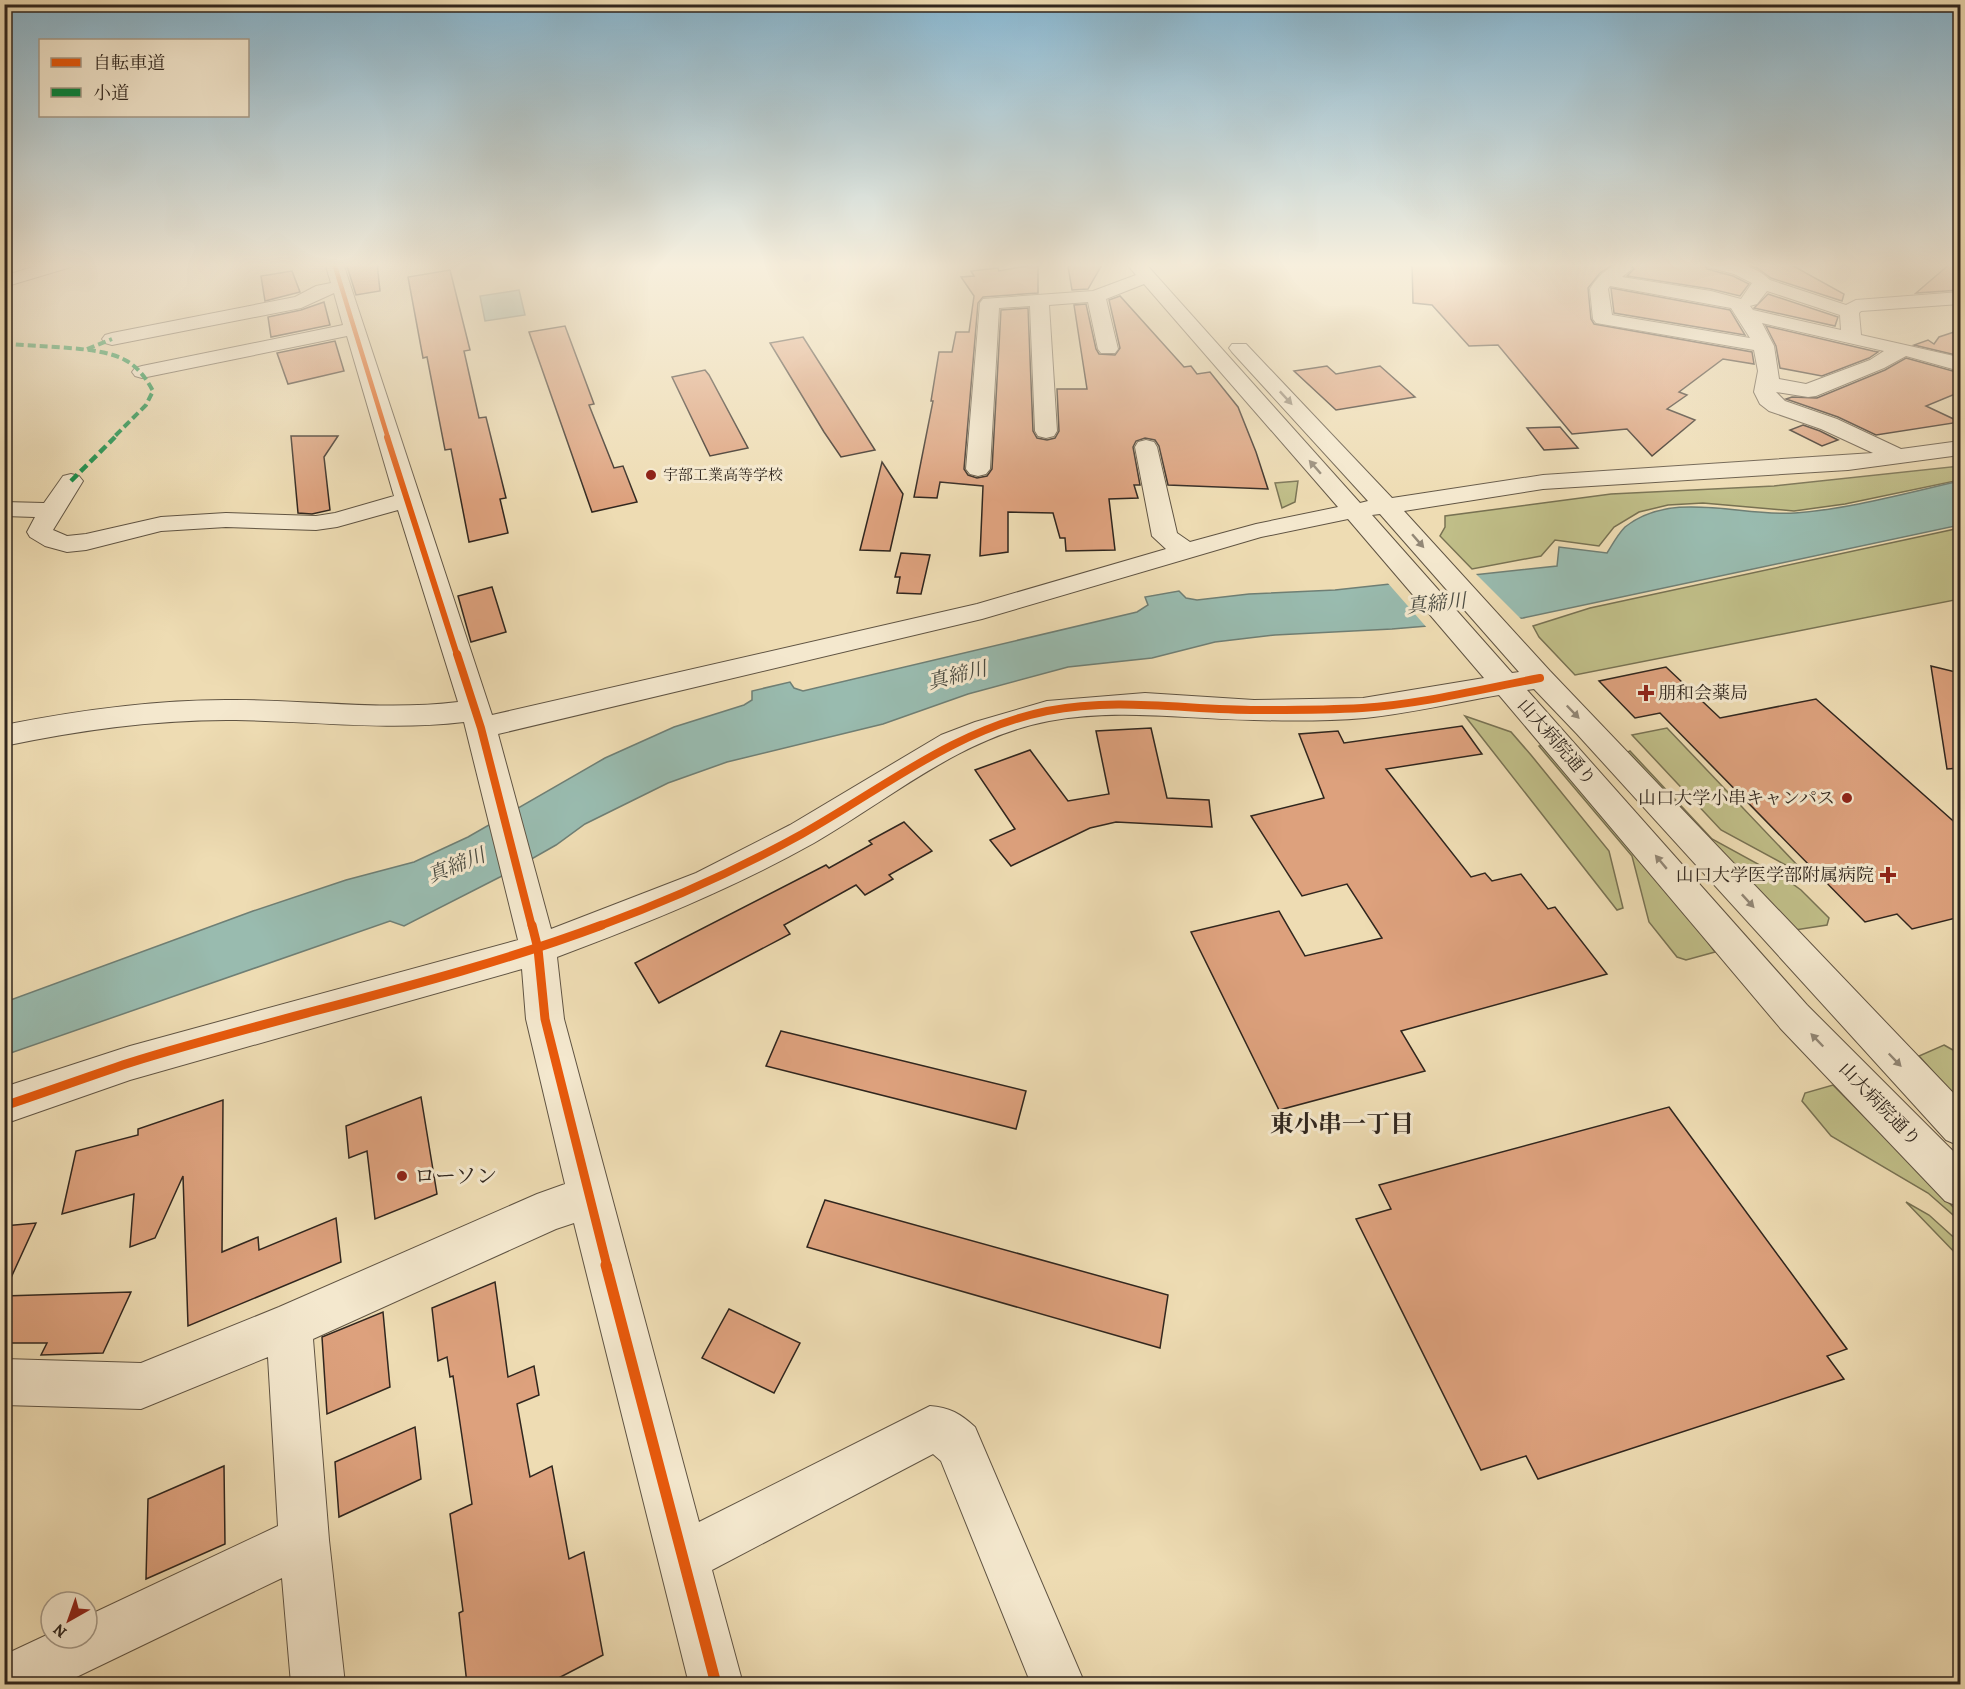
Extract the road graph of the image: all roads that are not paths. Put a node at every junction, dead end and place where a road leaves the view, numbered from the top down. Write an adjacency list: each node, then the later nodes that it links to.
1 (136, 342): 2 (street)
2 (149, 342)
3 (294, 342): 19 (street)
4 (346, 342): 17 (street)
5 (357, 342): 29 (street)
6 (987, 342): 27 (street)
7 (1042, 342): 23 (street)
8 (1106, 342): 15 (street)
9 (1210, 342): 33 (street, 山大病院通り, one-way to 9)
10 (1221, 342): 30 (street, 山大病院通り, one-way to 30)
11 (1739, 342): 14 (street)
12 (1762, 342): 14 (street)
13 (1866, 342): 16 (street)
14 (1764, 346): 20 (street)
15 (1108, 349)
16 (1902, 349): 18 (street); 20 (street)
17 (338, 354)
18 (1960, 365)
19 (142, 372)
20 (1770, 383): 26 (street)
21 (174, 386): 22 (street)
22 (153, 391)
23 (1046, 431)
24 (1146, 447): 34 (street)
25 (1960, 448): 26 (street)
26 (1900, 457): 30 (street)
27 (978, 469)
28 (71, 481): 32 (street)
29 (406, 500): 32 (street); 37 (street)
30 (1386, 506): 33 (street); 35 (street, 山大病院通り, one-way to 35)
31 (4, 509): 32 (street)
32 (51, 510)
33 (1353, 511): 34 (street); 36 (street, 山大病院通り)
34 (1184, 550): 37 (street)
35 (1540, 678): 36 (street); 41 (street, 山大病院通り, one-way to 41)
36 (1507, 684): 39 (street); 42 (street, 山大病院通り, one-way to 36)
37 (478, 719): 38 (street); 39 (street)
38 (4, 736)
39 (538, 949): 40 (street); 43 (street)
40 (4, 1106)
41 (1960, 1127)
42 (1960, 1187)
43 (589, 1198): 44 (street); 47 (street)
44 (289, 1326): 45 (street); 46 (street)
45 (4, 1382)
46 (304, 1540): 48 (street); 49 (street)
47 (685, 1557): 50 (street); 51 (street)
48 (4, 1684)
49 (318, 1684)
50 (716, 1684)
51 (1058, 1684)

